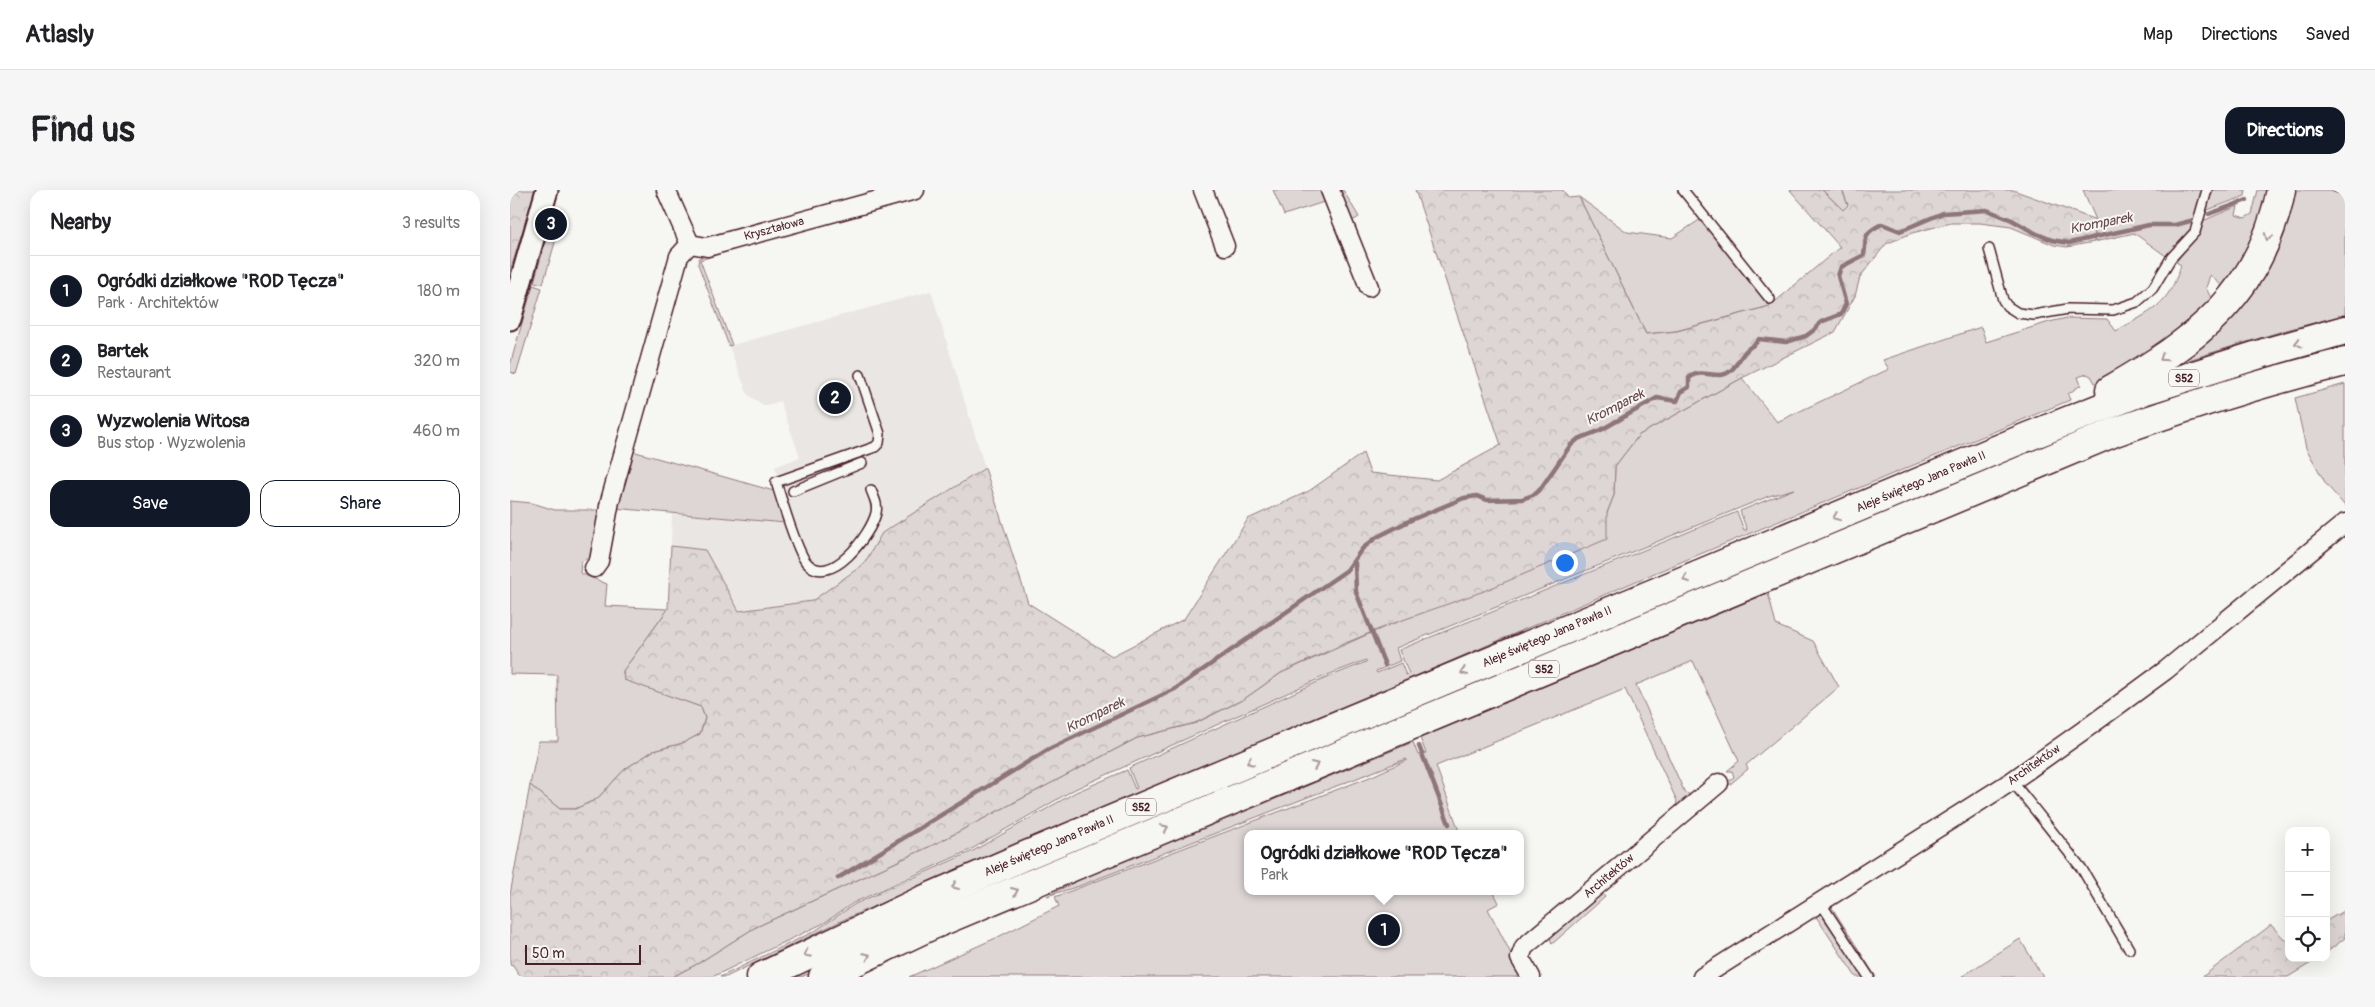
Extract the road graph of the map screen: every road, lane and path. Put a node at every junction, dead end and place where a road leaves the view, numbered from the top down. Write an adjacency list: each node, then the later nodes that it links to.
1 (547, 190): 14 (street)
2 (666, 190): 9 (street)
3 (916, 190): 9 (street, Kryształowa)
4 (1203, 190): 10 (street)
5 (1330, 190): 12 (street)
6 (1683, 190): 13 (lane)
7 (2207, 190): 11 (lane)
8 (2280, 190): 18 (highway, one-way to 18)
9 (690, 244): 23 (street)
10 (1225, 246)
11 (1989, 249)
12 (1369, 287)
13 (1770, 299)
14 (510, 319)
15 (2345, 330): 18 (highway, Aleje świętego Jana Pawła II / S52, one-way to 18)
16 (2345, 362): 29 (highway, S52, one-way to 16)
17 (860, 375): 20 (lane)
18 (2027, 438): 28 (highway, Aleje świętego Jana Pawła II / S52, one-way to 28)
19 (862, 463): 21 (lane)
20 (871, 490)
21 (793, 491)
22 (2345, 523): 24 (street, Architektów)
23 (594, 568)
24 (2012, 781): 26 (street, Architektów); 27 (lane)
25 (1719, 783): 30 (street, Architektów)
26 (1820, 902): 31 (street, Architektów); 32 (lane)
27 (2129, 949)
28 (761, 977)
29 (822, 977)
30 (1530, 977)
31 (1702, 977)
32 (1868, 977)

